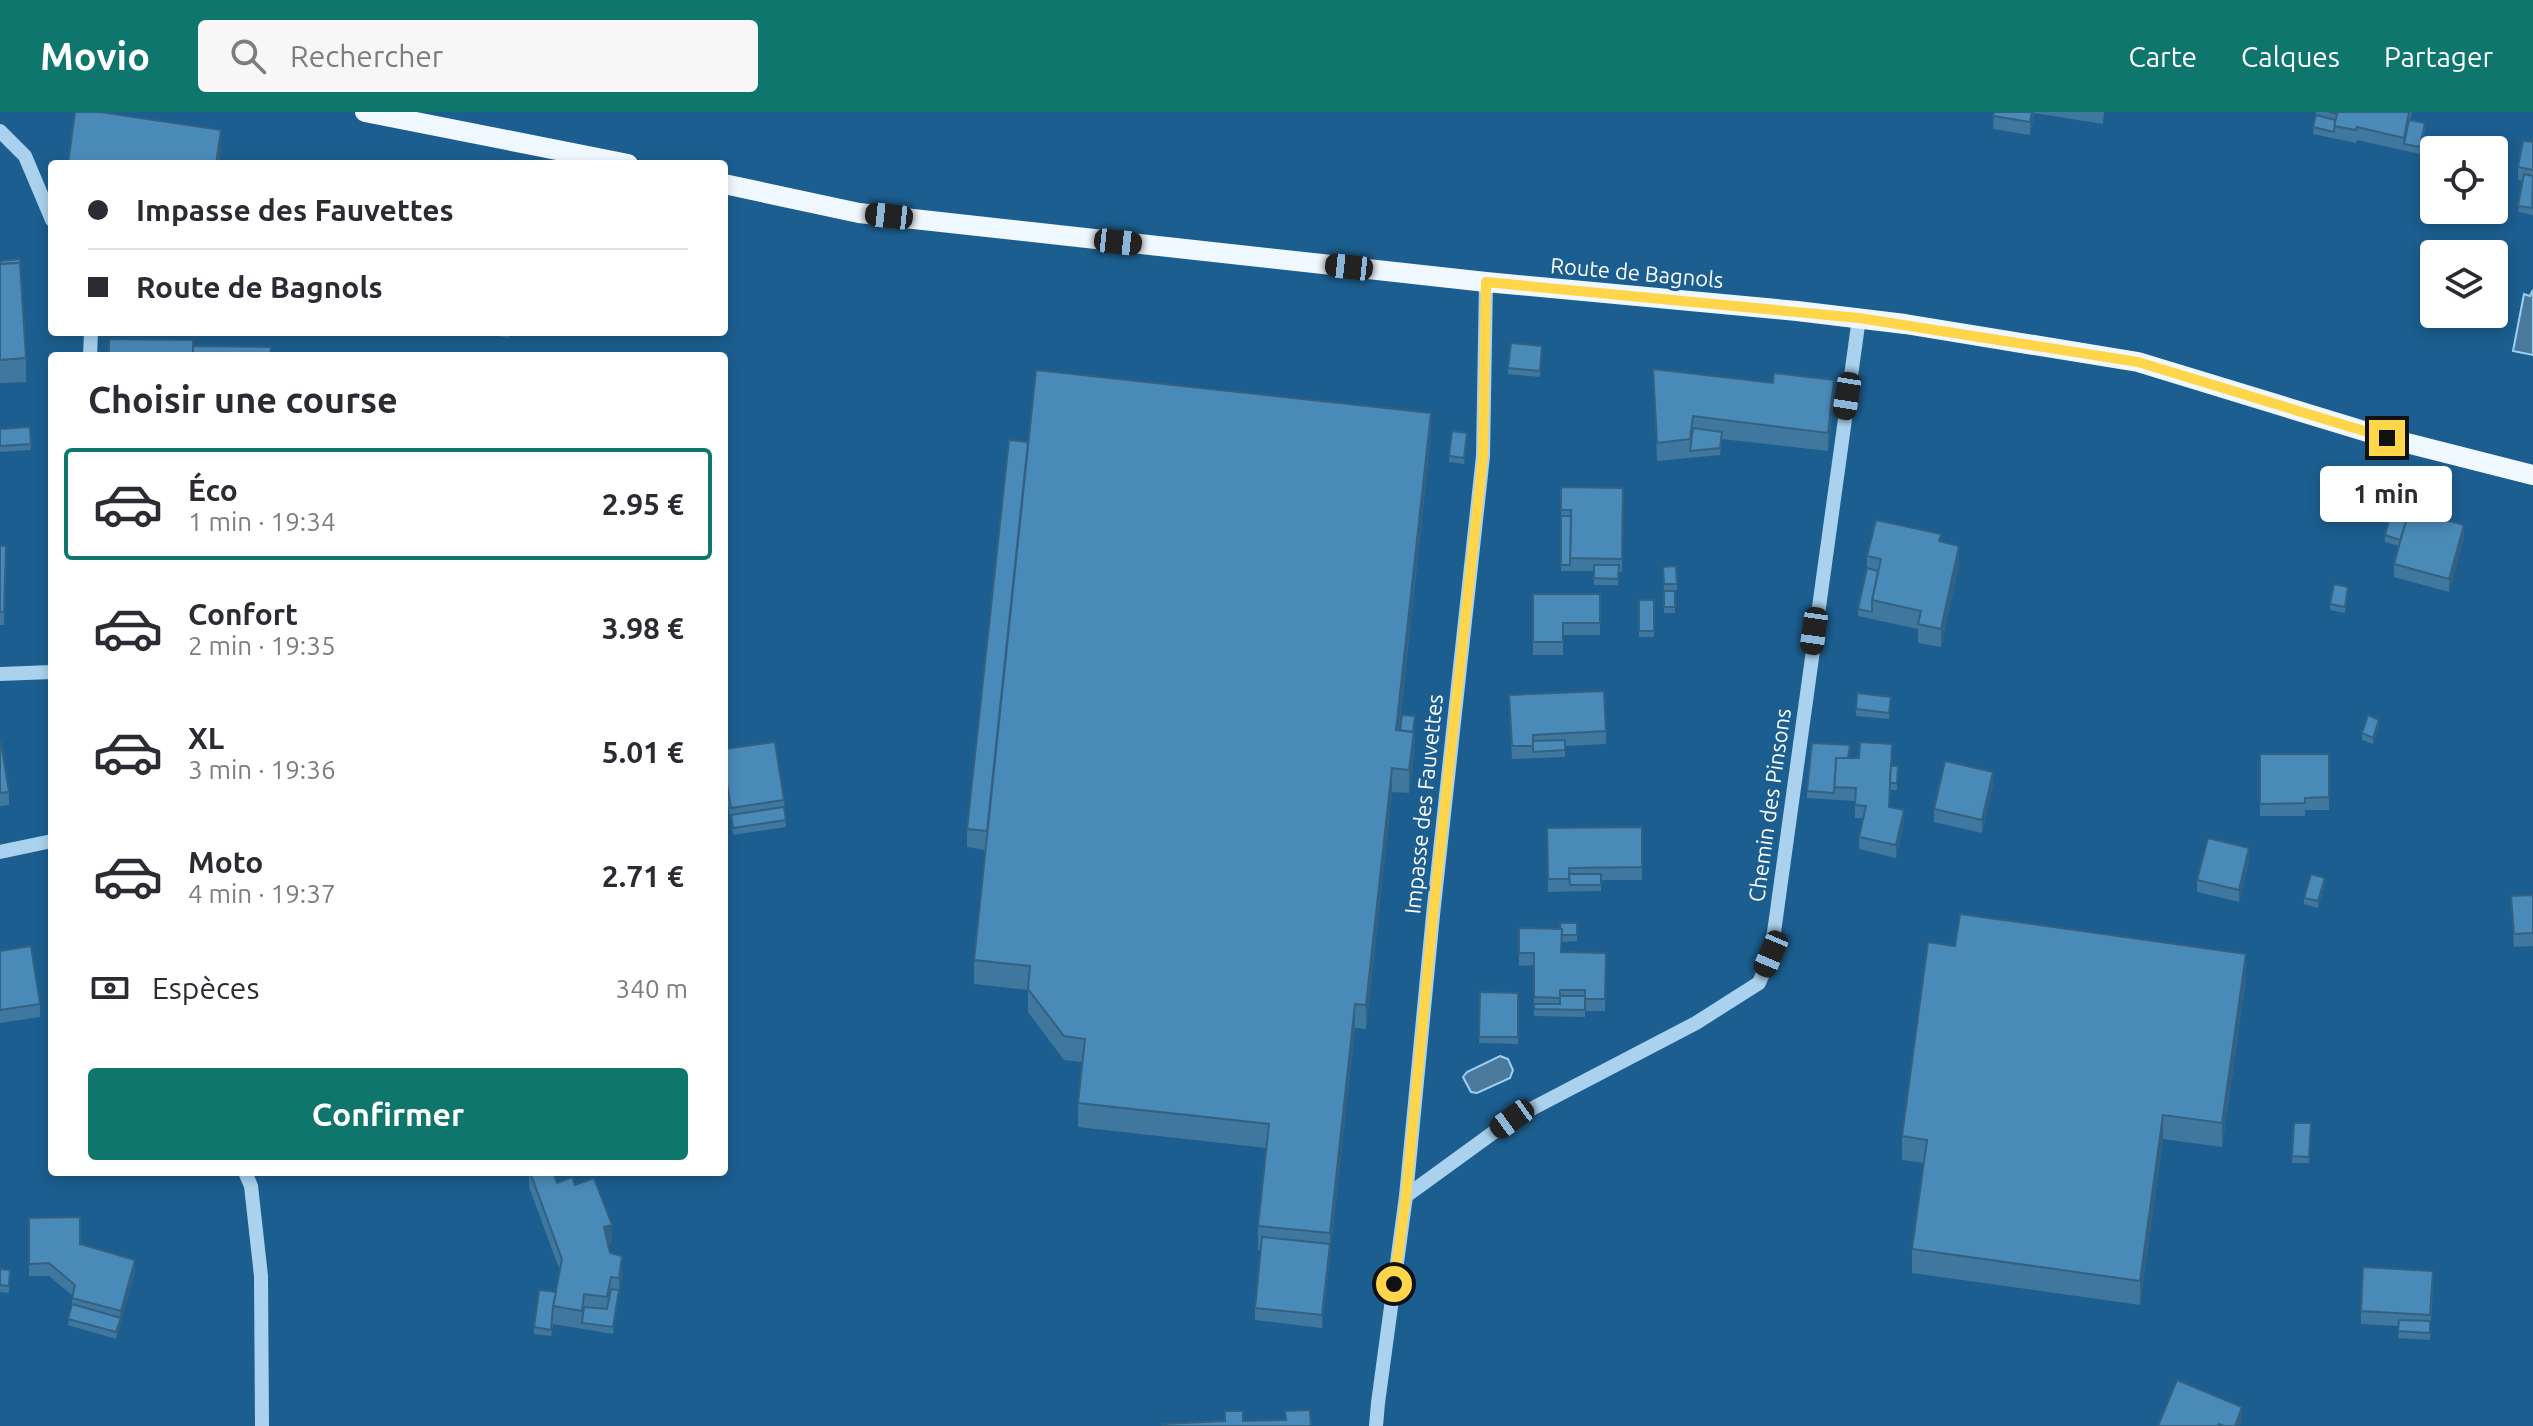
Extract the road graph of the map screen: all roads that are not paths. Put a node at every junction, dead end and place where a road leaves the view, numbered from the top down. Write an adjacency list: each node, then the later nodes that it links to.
1 (365, 112): 3 (main road)
2 (0, 131): 5 (street)
3 (608, 160)
4 (728, 185): 6 (main road, Route de Bagnols)
5 (48, 211)
6 (1486, 282): 7 (main road, Route de Bagnols); 14 (street, Impasse des Fauvettes)
7 (1859, 318): 8 (main road, Route de Bagnols); 14 (street, Chemin des Pinsons)
8 (2533, 475)
9 (48, 672): 10 (street)
10 (0, 674)
11 (48, 842): 12 (street)
12 (0, 852)
13 (247, 1176): 15 (street)
14 (1406, 1196): 16 (street, Impasse des Fauvettes)
15 (262, 1426)
16 (1376, 1426)

